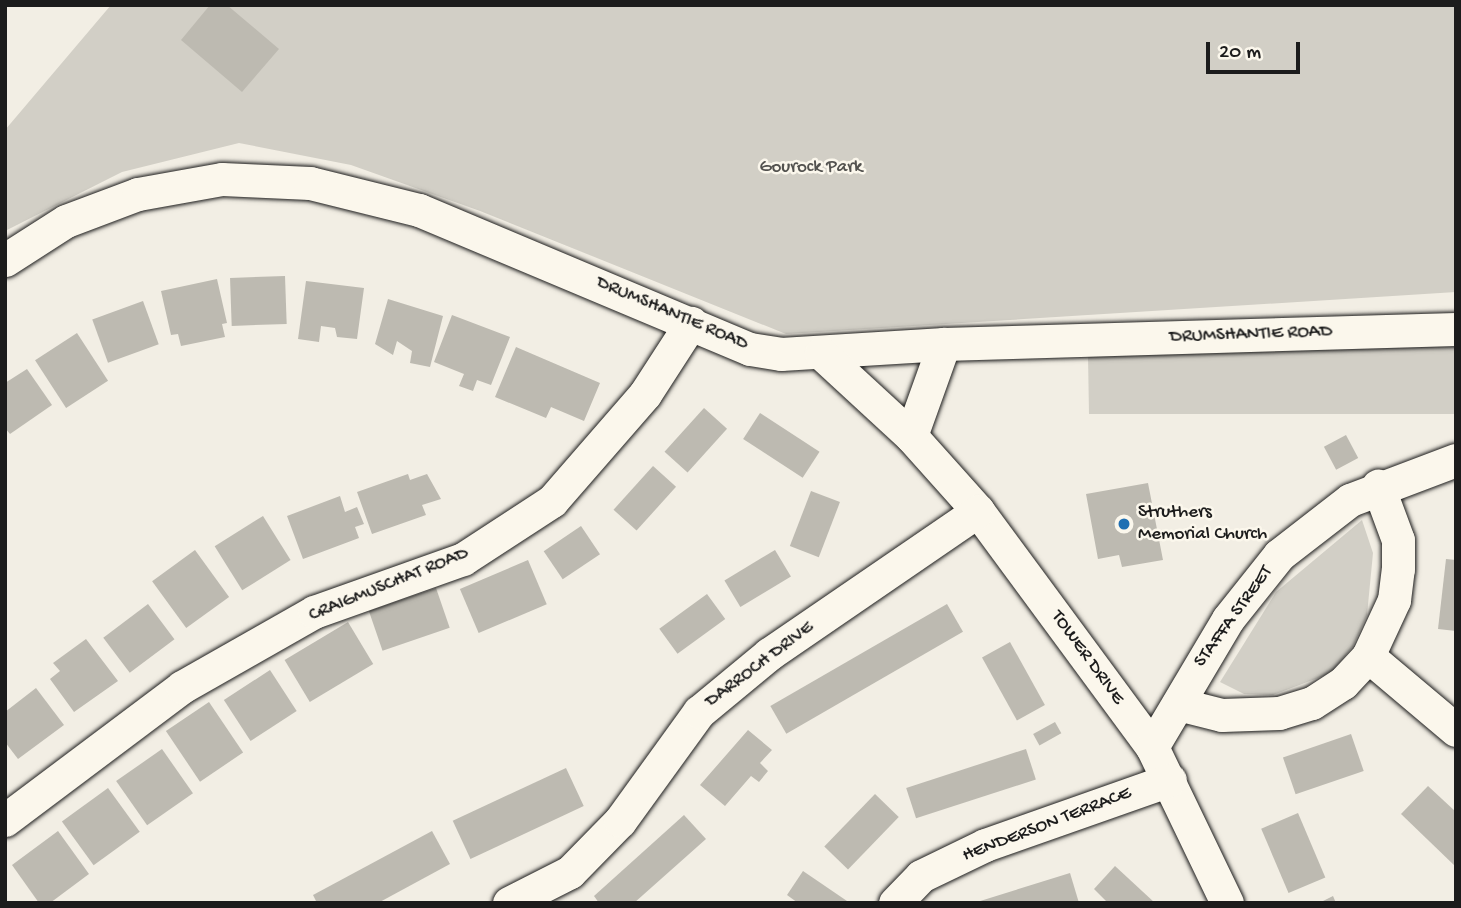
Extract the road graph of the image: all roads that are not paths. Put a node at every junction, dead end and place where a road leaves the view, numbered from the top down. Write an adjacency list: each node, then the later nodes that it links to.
1 (5, 260): 2 (street, DRUMSHANTIE ROAD)
2 (691, 323): 5 (street, DRUMSHANTIE ROAD); 15 (street, CRAIGMUSCHAT ROAD)
3 (1456, 329): 4 (street, DRUMSHANTIE ROAD)
4 (944, 344): 5 (street, DRUMSHANTIE ROAD); 6 (street)
5 (821, 352): 6 (street, TOWER DRIVE)
6 (911, 436): 9 (street, TOWER DRIVE)
7 (1456, 460): 8 (street, STAFFA STREET)
8 (1378, 485): 10 (street); 11 (street, STAFFA STREET)
9 (978, 511): 13 (street, TOWER DRIVE); 16 (street, DARROCH DRIVE)
10 (1368, 656): 11 (street); 12 (street)
11 (1178, 704): 13 (street, STAFFA STREET)
12 (1456, 730)
13 (1152, 747): 14 (street, TOWER DRIVE)
14 (1170, 779): 17 (street, HENDERSON TERRACE); 18 (street, TOWER DRIVE)
15 (5, 820)
16 (509, 903)
17 (895, 903)
18 (1227, 903)

